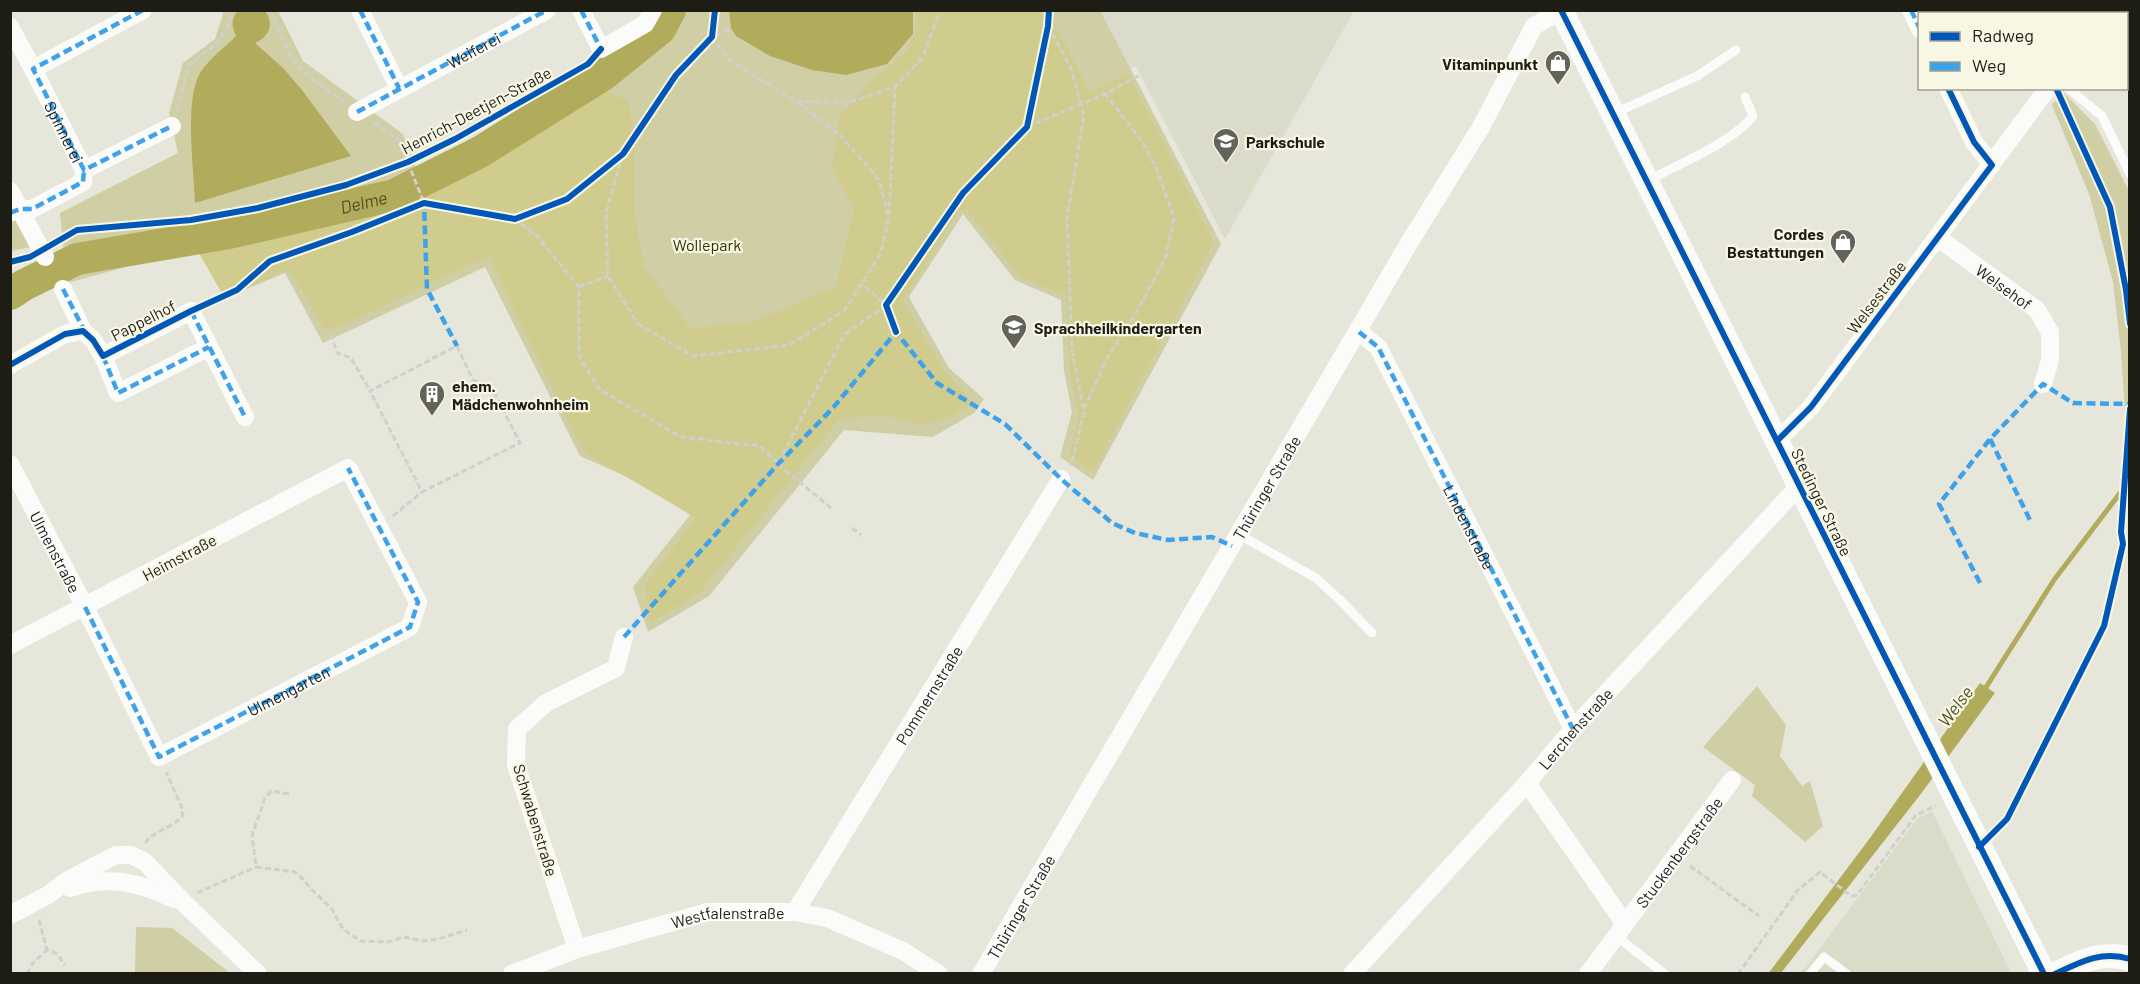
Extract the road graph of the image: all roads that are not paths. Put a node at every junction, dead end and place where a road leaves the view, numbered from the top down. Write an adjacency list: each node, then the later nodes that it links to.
1 (143, 10): 11 (street)
2 (360, 10): 12 (street)
3 (547, 10): 12 (street, Weiferei)
4 (581, 10): 5 (street)
5 (653, 10)
6 (1911, 10): 8 (street)
7 (1561, 11): 18 (main road, Stedinger Straße); 30 (street, Thüringer Straße)
8 (1918, 24)
9 (10, 27): 11 (street, Spinnerei)
10 (1736, 50): 18 (lane)
11 (33, 69): 21 (street, Spinnerei)
12 (399, 88): 17 (street, Weiferei)
13 (1949, 90): 20 (street)
14 (2047, 90): 20 (street, Welsestraße)
15 (2070, 90): 22 (lane)
16 (1745, 97): 23 (lane)
17 (357, 112)
18 (1613, 114): 23 (main road, Stedinger Straße)
19 (172, 126): 21 (street, Spinnerei)
20 (1992, 165): 26 (street, Welsestraße)
21 (84, 170): 25 (street)
22 (2130, 174)
23 (1647, 181): 36 (main road, Stedinger Straße)
24 (10, 191): 25 (street)
25 (15, 211): 27 (street)
26 (1938, 238): 34 (street, Welsehof); 36 (street, Welsestraße)
27 (45, 257)
28 (63, 290): 29 (street, Pappelhof)
29 (83, 332): 32 (street, Pappelhof); 33 (street)
30 (1359, 332): 41 (street, Thüringer Straße); 46 (street, Lindenstraße)
31 (209, 347): 32 (street, Pappelhof); 32 (street, Pappelhof); 35 (street, Pappelhof)
32 (103, 356)
33 (10, 365)
34 (2043, 384)
35 (245, 417)
36 (1777, 441): 40 (main road, Stedinger Straße)
37 (10, 464): 42 (street, Ulmenstraße)
38 (348, 468): 42 (street, Heimstraße); 42 (street, Ulmengarten)
39 (1065, 475): 51 (street, Pommernstraße)
40 (1798, 486): 46 (street, Lerchenstraße); 65 (main road, Stedinger Straße)
41 (1238, 534): 43 (lane); 59 (street, Thüringer Straße)
42 (85, 606): 45 (street, Heimstraße)
43 (1372, 633)
44 (624, 637): 54 (street, Schwabenstraße)
45 (10, 645)
46 (1573, 729): 48 (street, Lerchenstraße)
47 (1732, 780): 53 (street, Stuckenbergstraße)
48 (1527, 783): 53 (street, Stuckenbergstraße); 60 (street, Lerchenstraße)
49 (48, 895): 50 (street); 50 (street); 52 (street)
50 (189, 898): 56 (street)
51 (795, 912): 54 (street, Westfalenstraße); 58 (street, Westfalenstraße)
52 (10, 915)
53 (1620, 930): 61 (street, Stuckenbergstraße); 62 (lane)
54 (576, 949): 57 (street, Westfalenstraße)
55 (2130, 959): 66 (main road)
56 (258, 974)
57 (512, 974)
58 (939, 974)
59 (981, 974)
60 (1352, 974)
61 (1588, 974)
62 (1665, 974)
63 (1810, 974): 64 (lane)
64 (1847, 974)
65 (2044, 974)
66 (2055, 974)

